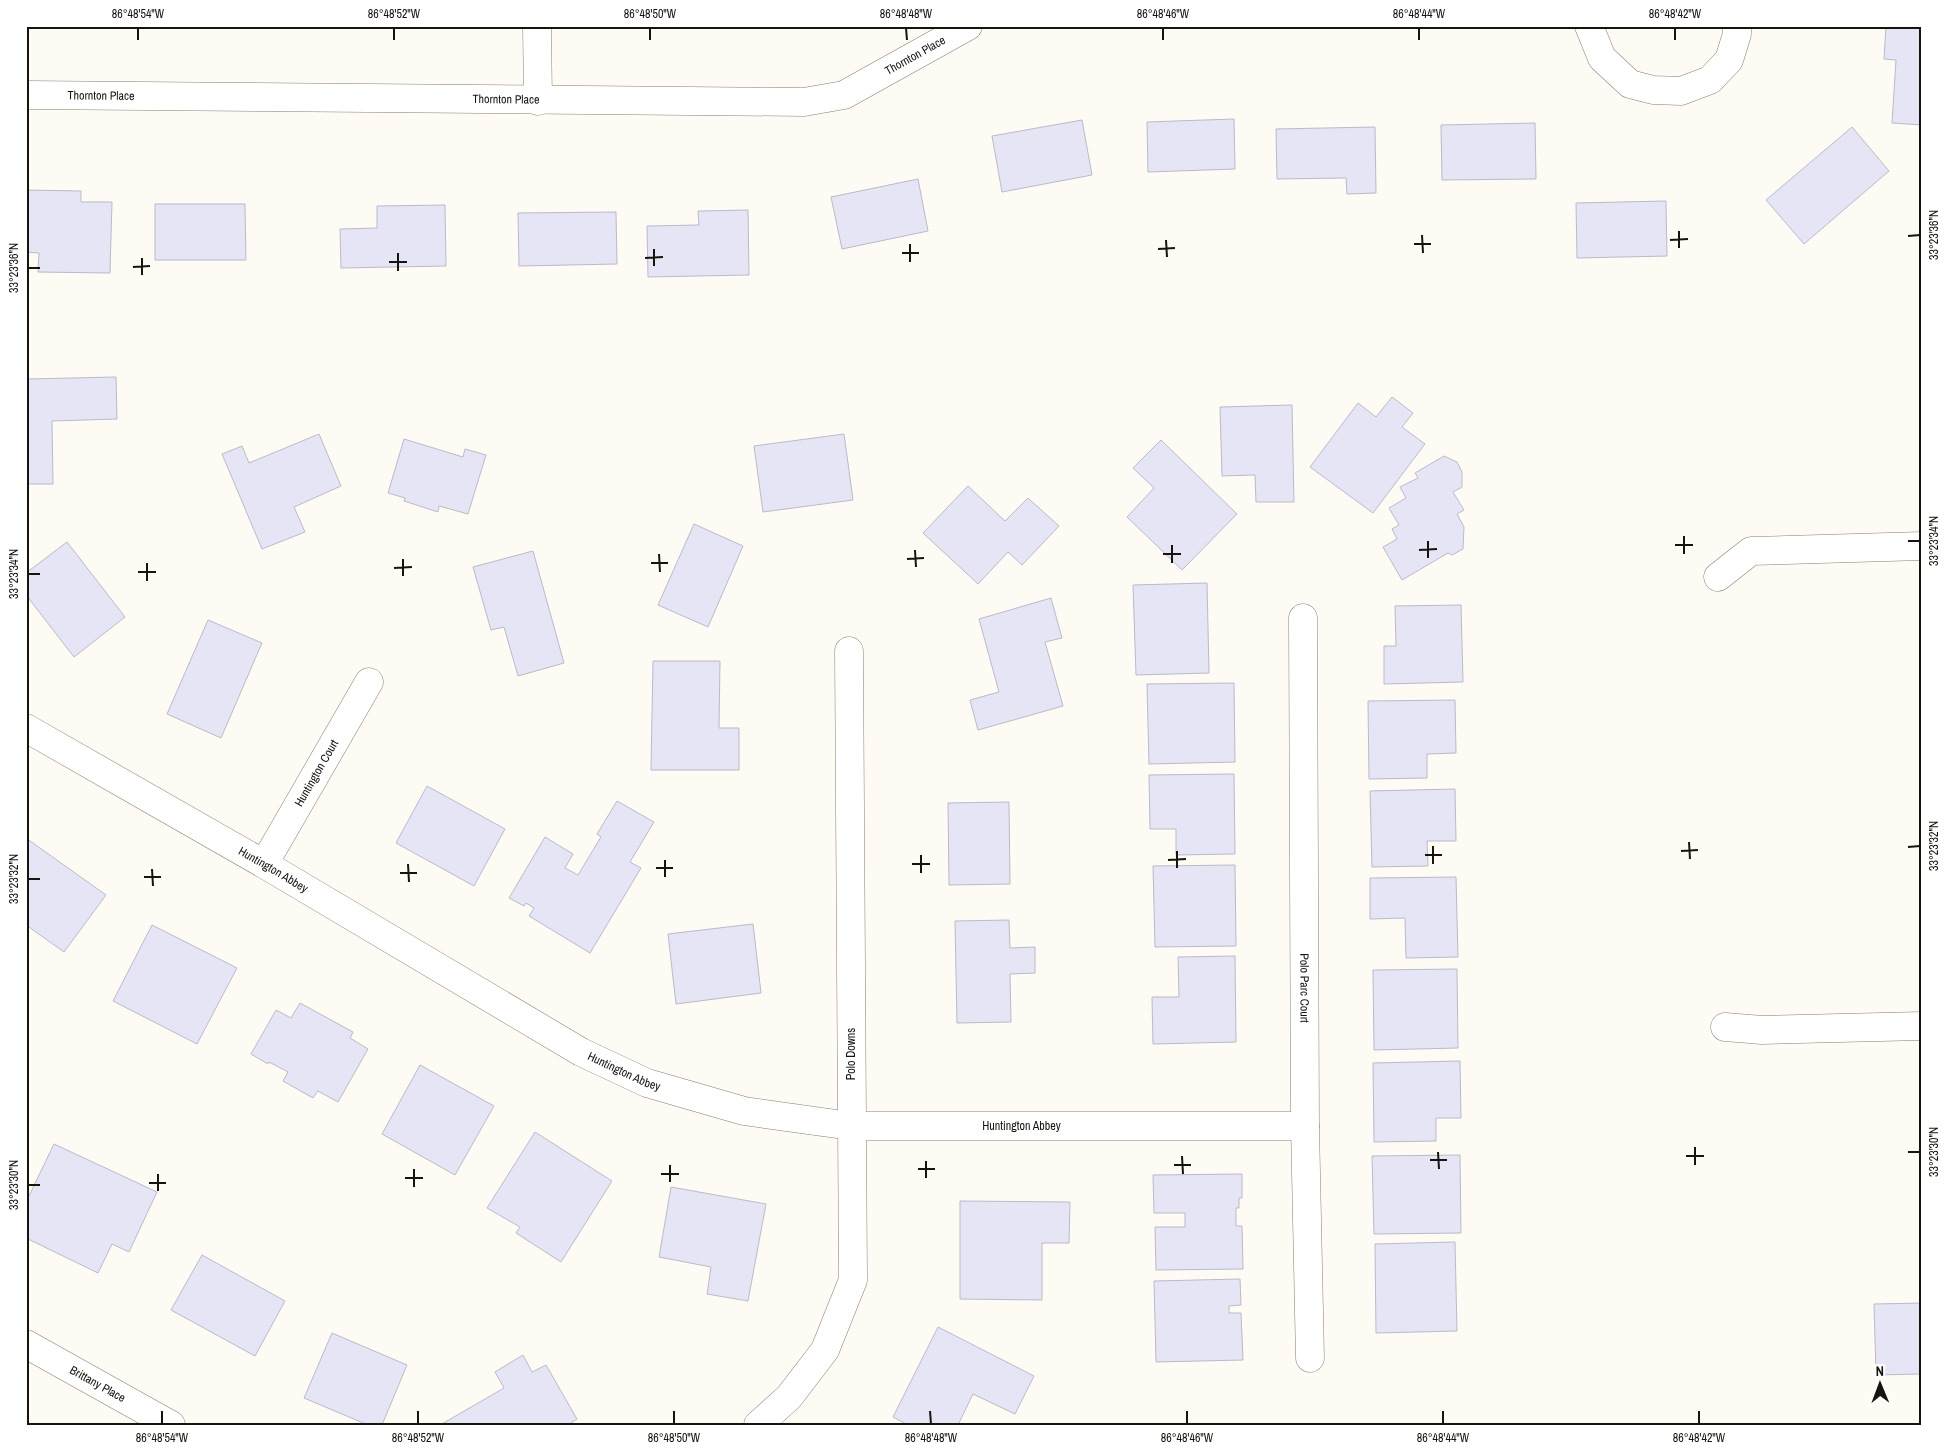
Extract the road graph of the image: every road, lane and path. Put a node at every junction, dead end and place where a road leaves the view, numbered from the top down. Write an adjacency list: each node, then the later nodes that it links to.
1 (537, 26): 6 (street)
2 (968, 26): 6 (street, Thornton Place)
3 (1590, 26): 4 (street)
4 (1737, 26)
5 (26, 95): 6 (street, Thornton Place)
6 (538, 101)
7 (1922, 546): 8 (street)
8 (1718, 577)
9 (1303, 618): 17 (street, Polo Parc Court)
10 (849, 651): 16 (street, Polo Downs)
11 (368, 682): 13 (street, Huntington Court)
12 (26, 728): 13 (street, Huntington Abbey)
13 (264, 864): 16 (street, Huntington Abbey)
14 (1922, 1026): 15 (street)
15 (1725, 1027)
16 (851, 1126): 17 (street, Huntington Abbey); 21 (street, Polo Downs)
17 (1305, 1126): 19 (street, Polo Parc Court)
18 (26, 1344): 20 (street, Brittany Place)
19 (1310, 1358)
20 (171, 1425)
21 (758, 1425)

